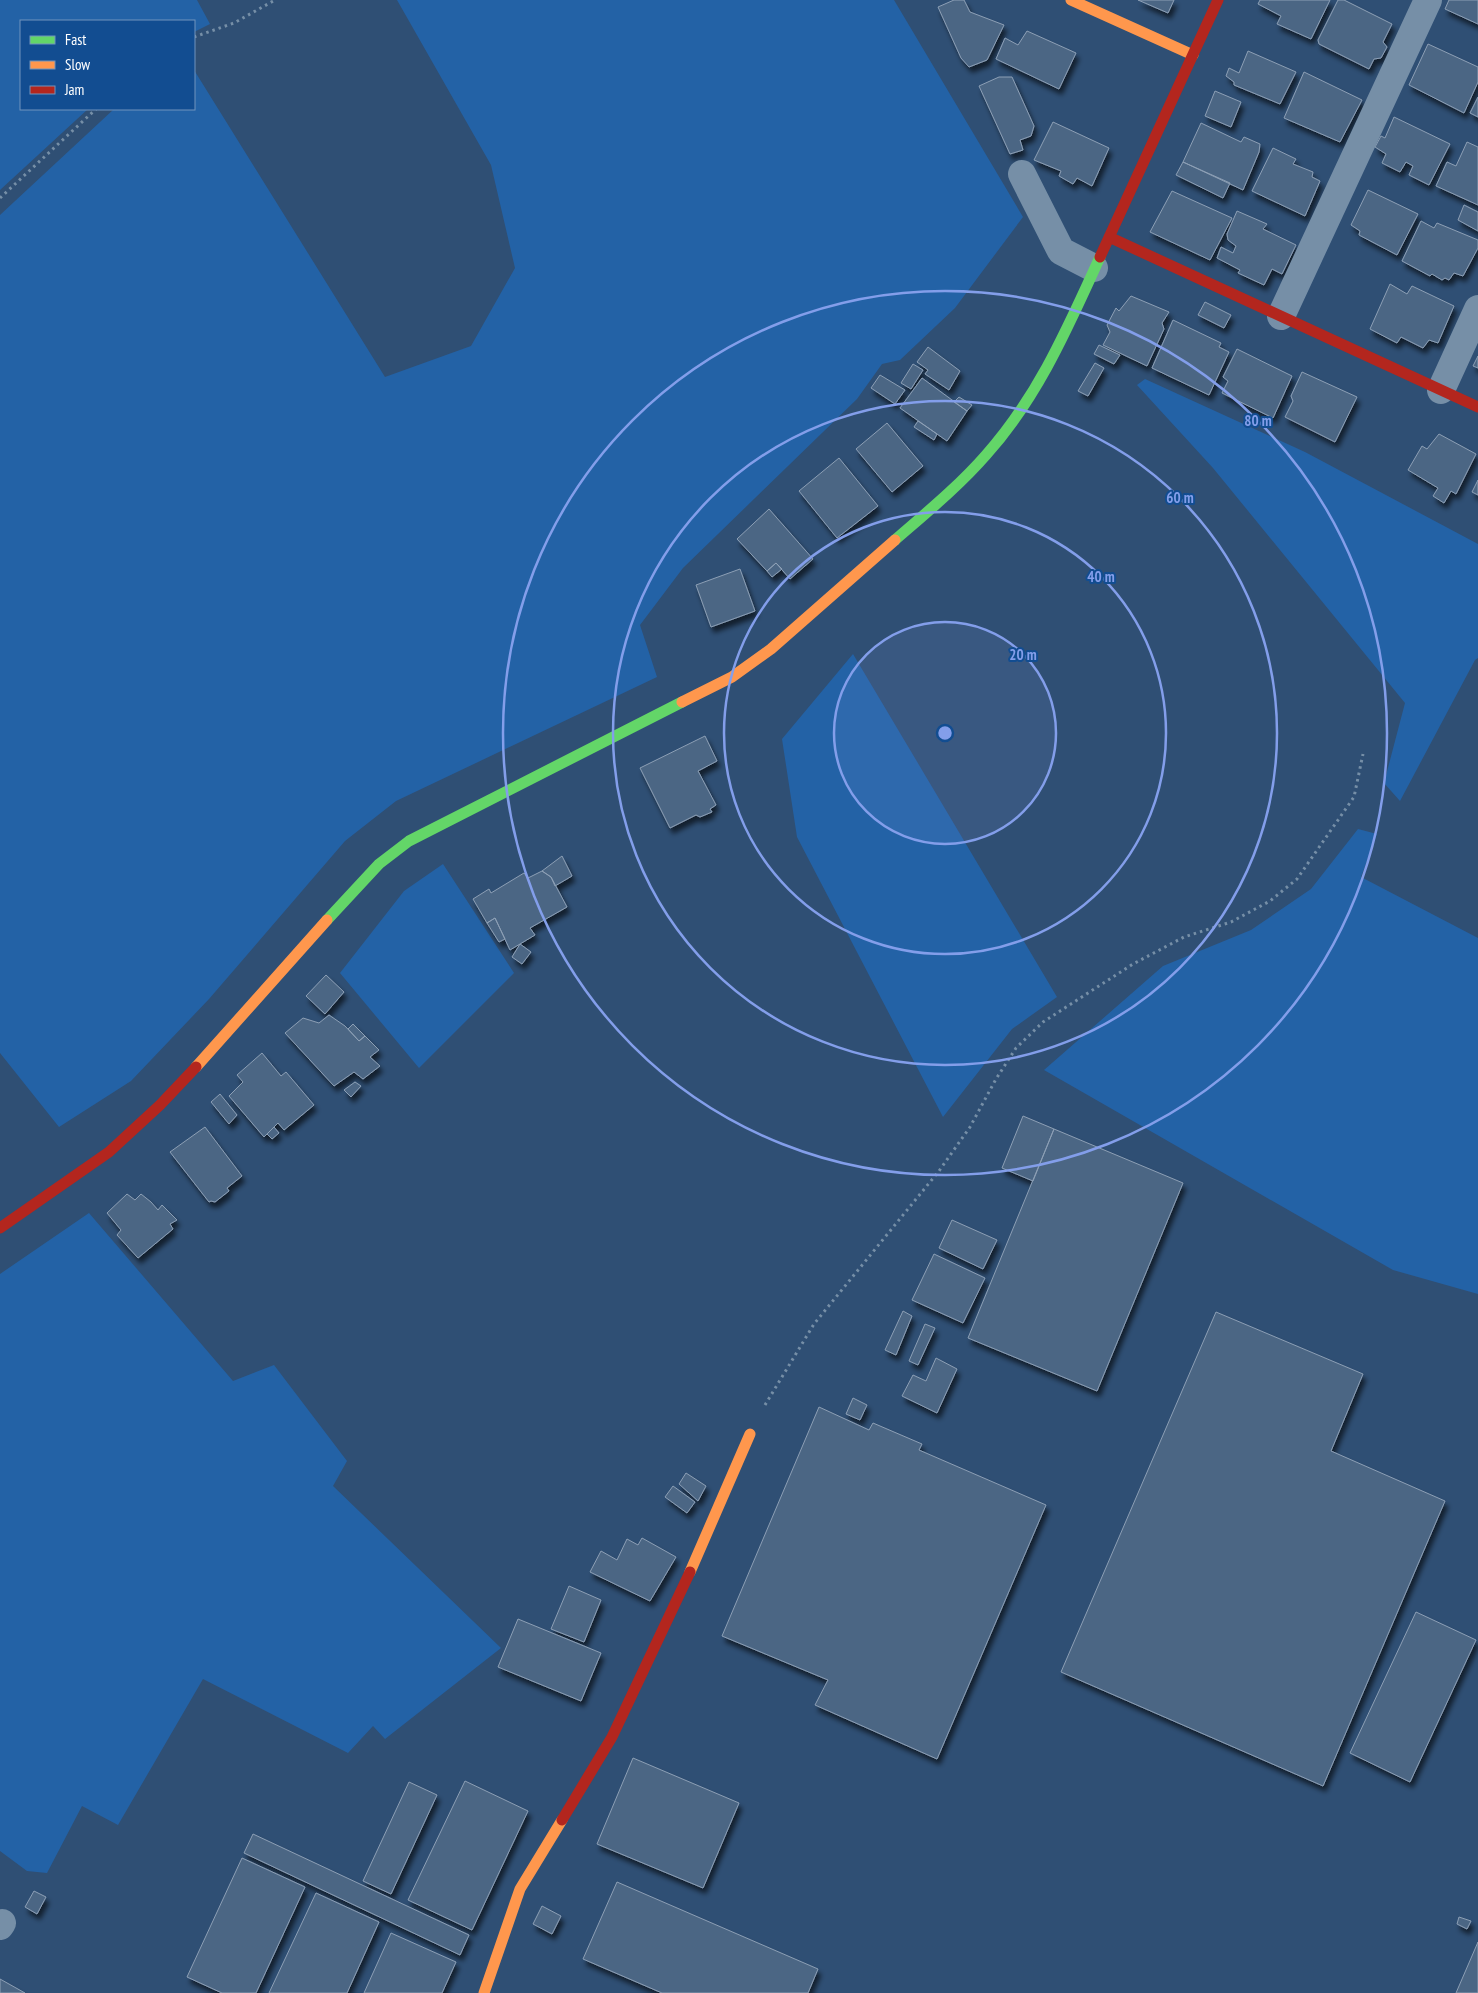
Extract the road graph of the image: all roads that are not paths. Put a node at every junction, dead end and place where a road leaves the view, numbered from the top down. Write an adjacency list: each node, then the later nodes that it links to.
1 (1071, 0): 4 (street)
2 (1218, 0): 4 (street)
3 (1428, 0): 9 (street)
4 (1193, 56): 6 (street)
5 (1022, 174): 7 (street)
6 (1109, 237): 7 (street); 9 (street)
7 (1094, 268): 12 (street)
8 (1478, 309): 10 (street)
9 (1281, 316): 10 (street)
10 (1440, 390): 11 (street)
11 (1478, 407)
12 (0, 1228)
13 (750, 1434): 14 (street)
14 (484, 1993)

